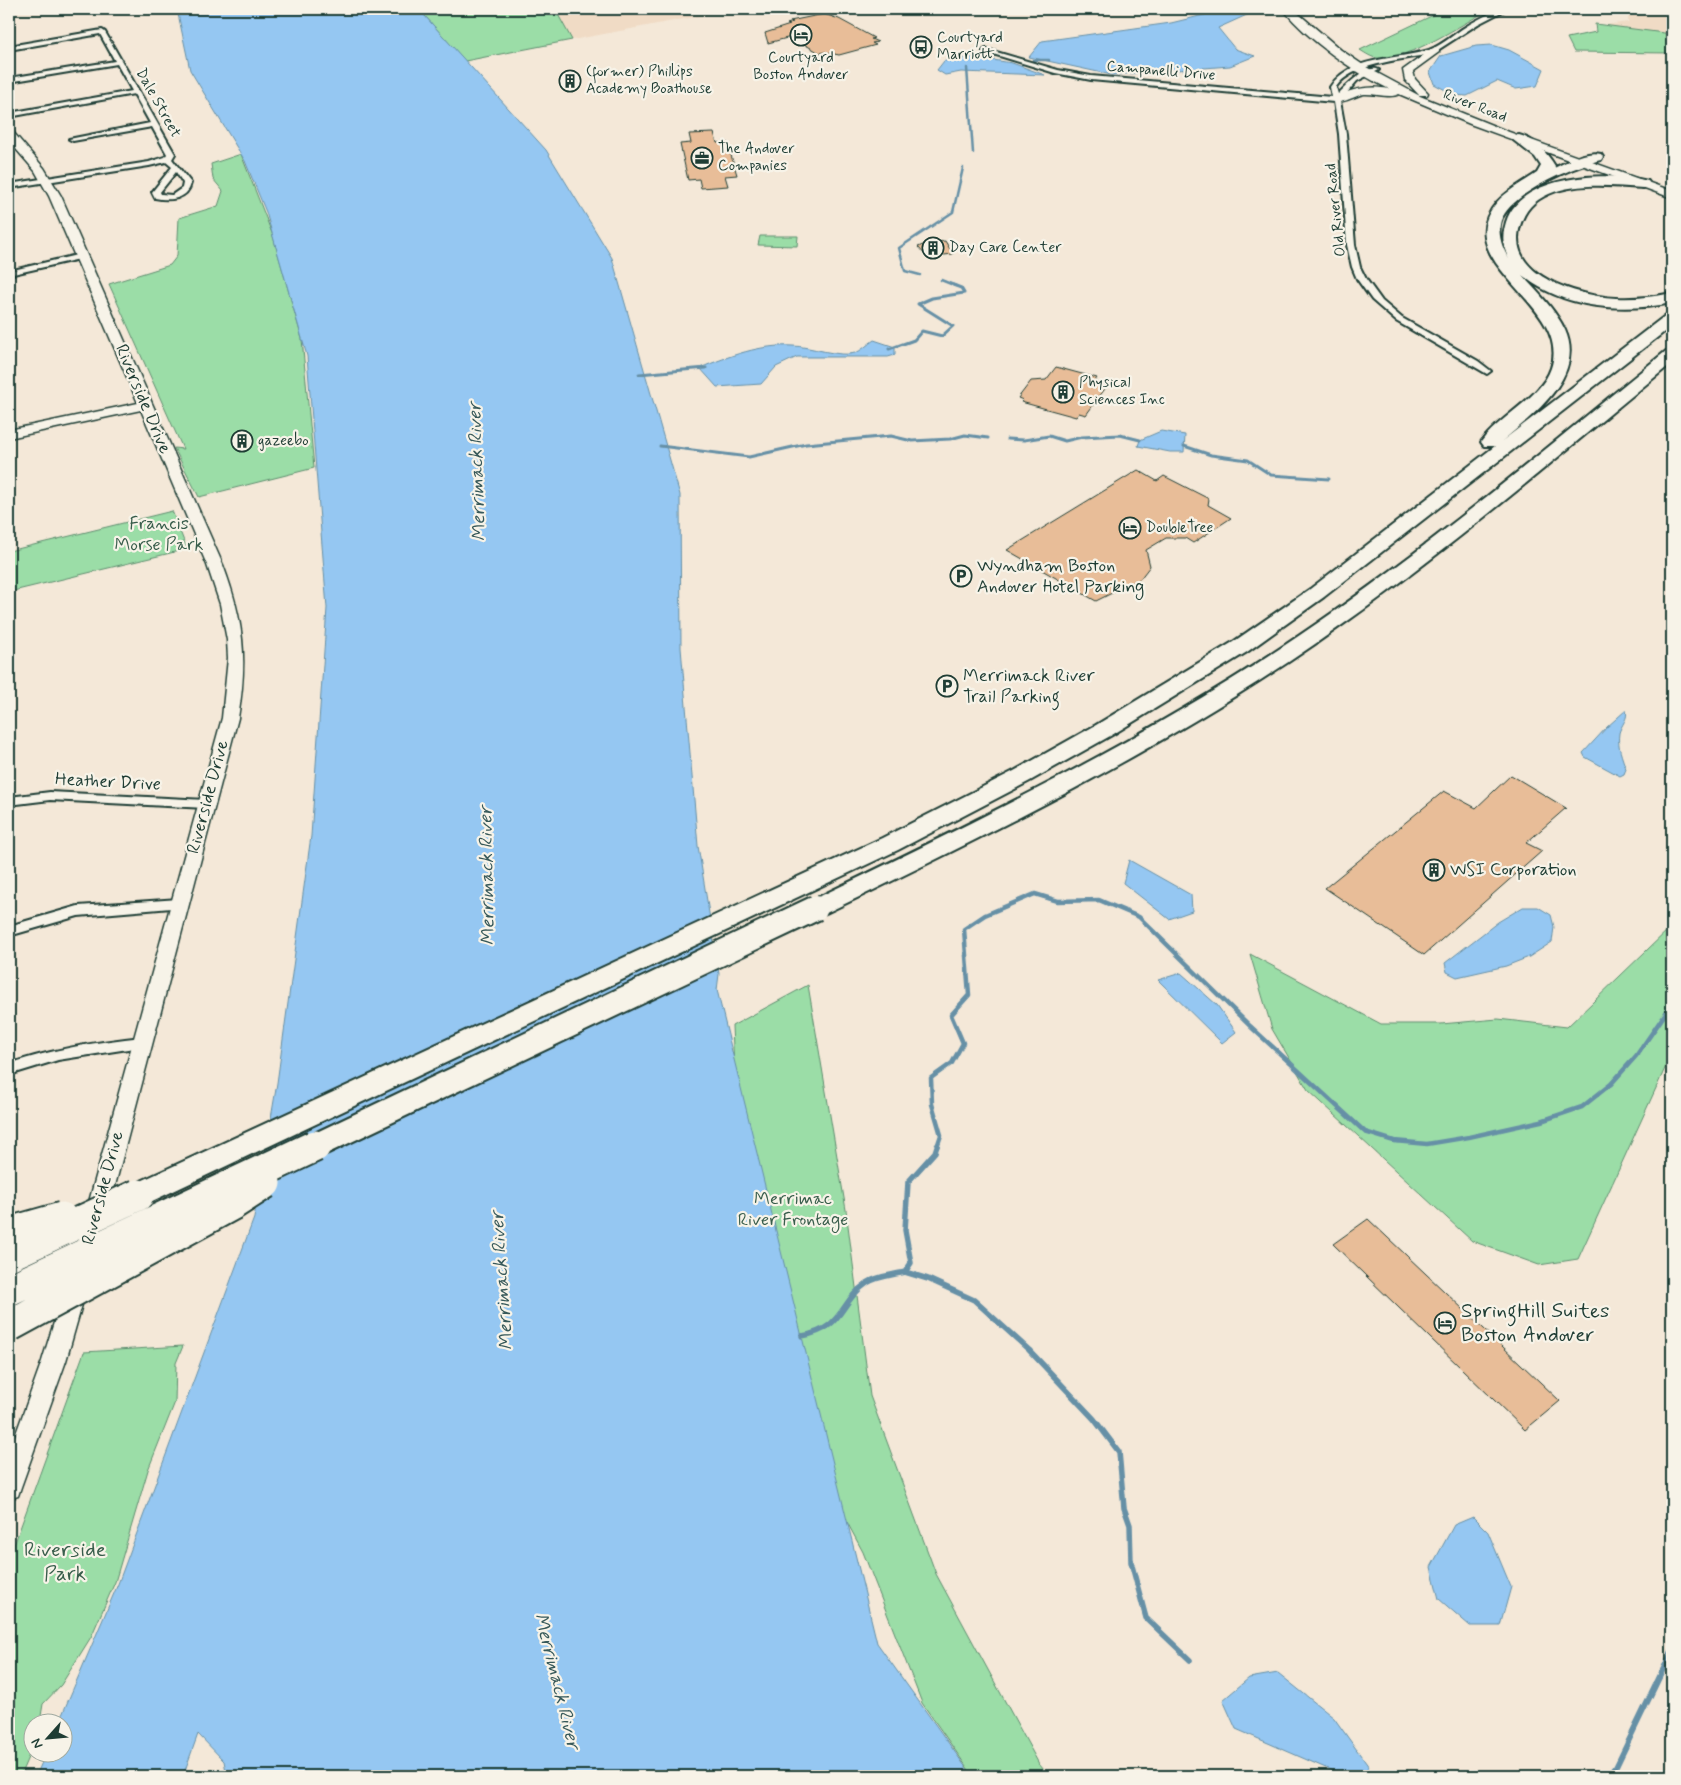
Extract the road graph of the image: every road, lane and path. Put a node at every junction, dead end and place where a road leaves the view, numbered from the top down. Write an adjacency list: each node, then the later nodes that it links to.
1 (1288, 9): 8 (main road, River Road)
2 (1301, 9): 8 (main road, River Road)
3 (1504, 9): 5 (street)
4 (9, 48): 7 (street, Dale Street)
5 (1435, 50): 8 (street); 11 (main road)
6 (986, 51): 12 (street, Campanelli Drive)
7 (119, 62): 9 (street); 10 (street, Dale Street)
8 (1367, 68): 11 (main road, River Road); 12 (street); 12 (street, Old River Road)
9 (9, 80)
10 (136, 92): 13 (street); 14 (street, Dale Street)
11 (1419, 95): 12 (main road); 17 (main road, River Road); 19 (main road, River Road)
12 (1337, 100): 32 (street, Old River Road)
13 (9, 114)
14 (154, 124): 16 (street); 18 (street, Dale Street)
15 (9, 134): 21 (main road, Riverside Drive)
16 (73, 139)
17 (1519, 139): 19 (main road, River Road); 22 (highway)
18 (168, 159): 20 (street); 21 (street, Dale Street)
19 (1589, 161): 22 (highway); 23 (main road, River Road); 25 (main road, River Road)
20 (176, 167)
21 (47, 181): 24 (street, Dale Street); 27 (main road, Riverside Drive)
22 (1546, 184): 23 (highway); 29 (highway); 35 (highway)
23 (1643, 184): 26 (main road, River Road)
24 (9, 186)
25 (1672, 187)
26 (1672, 195)
27 (81, 256): 28 (street); 33 (main road, Riverside Drive)
28 (9, 271)
29 (1672, 298)
30 (1672, 318): 35 (highway)
31 (1672, 356): 42 (highway, bridge)
32 (1487, 371)
33 (146, 405): 34 (main road); 37 (main road, Riverside Drive)
34 (9, 434)
35 (1418, 516): 43 (highway)
36 (9, 801): 37 (street, Heather Drive)
37 (206, 804): 38 (main road, Riverside Drive)
38 (179, 904): 39 (street); 40 (main road, Riverside Drive)
39 (9, 931)
40 (142, 1042): 41 (street); 48 (main road, Riverside Drive)
41 (9, 1070)
42 (343, 1133): 46 (highway, bridge); 47 (highway, bridge)
43 (138, 1195): 44 (highway, bridge); 45 (highway, bridge)
44 (9, 1233)
45 (9, 1255)
46 (9, 1290)
47 (9, 1326)
48 (9, 1487)

